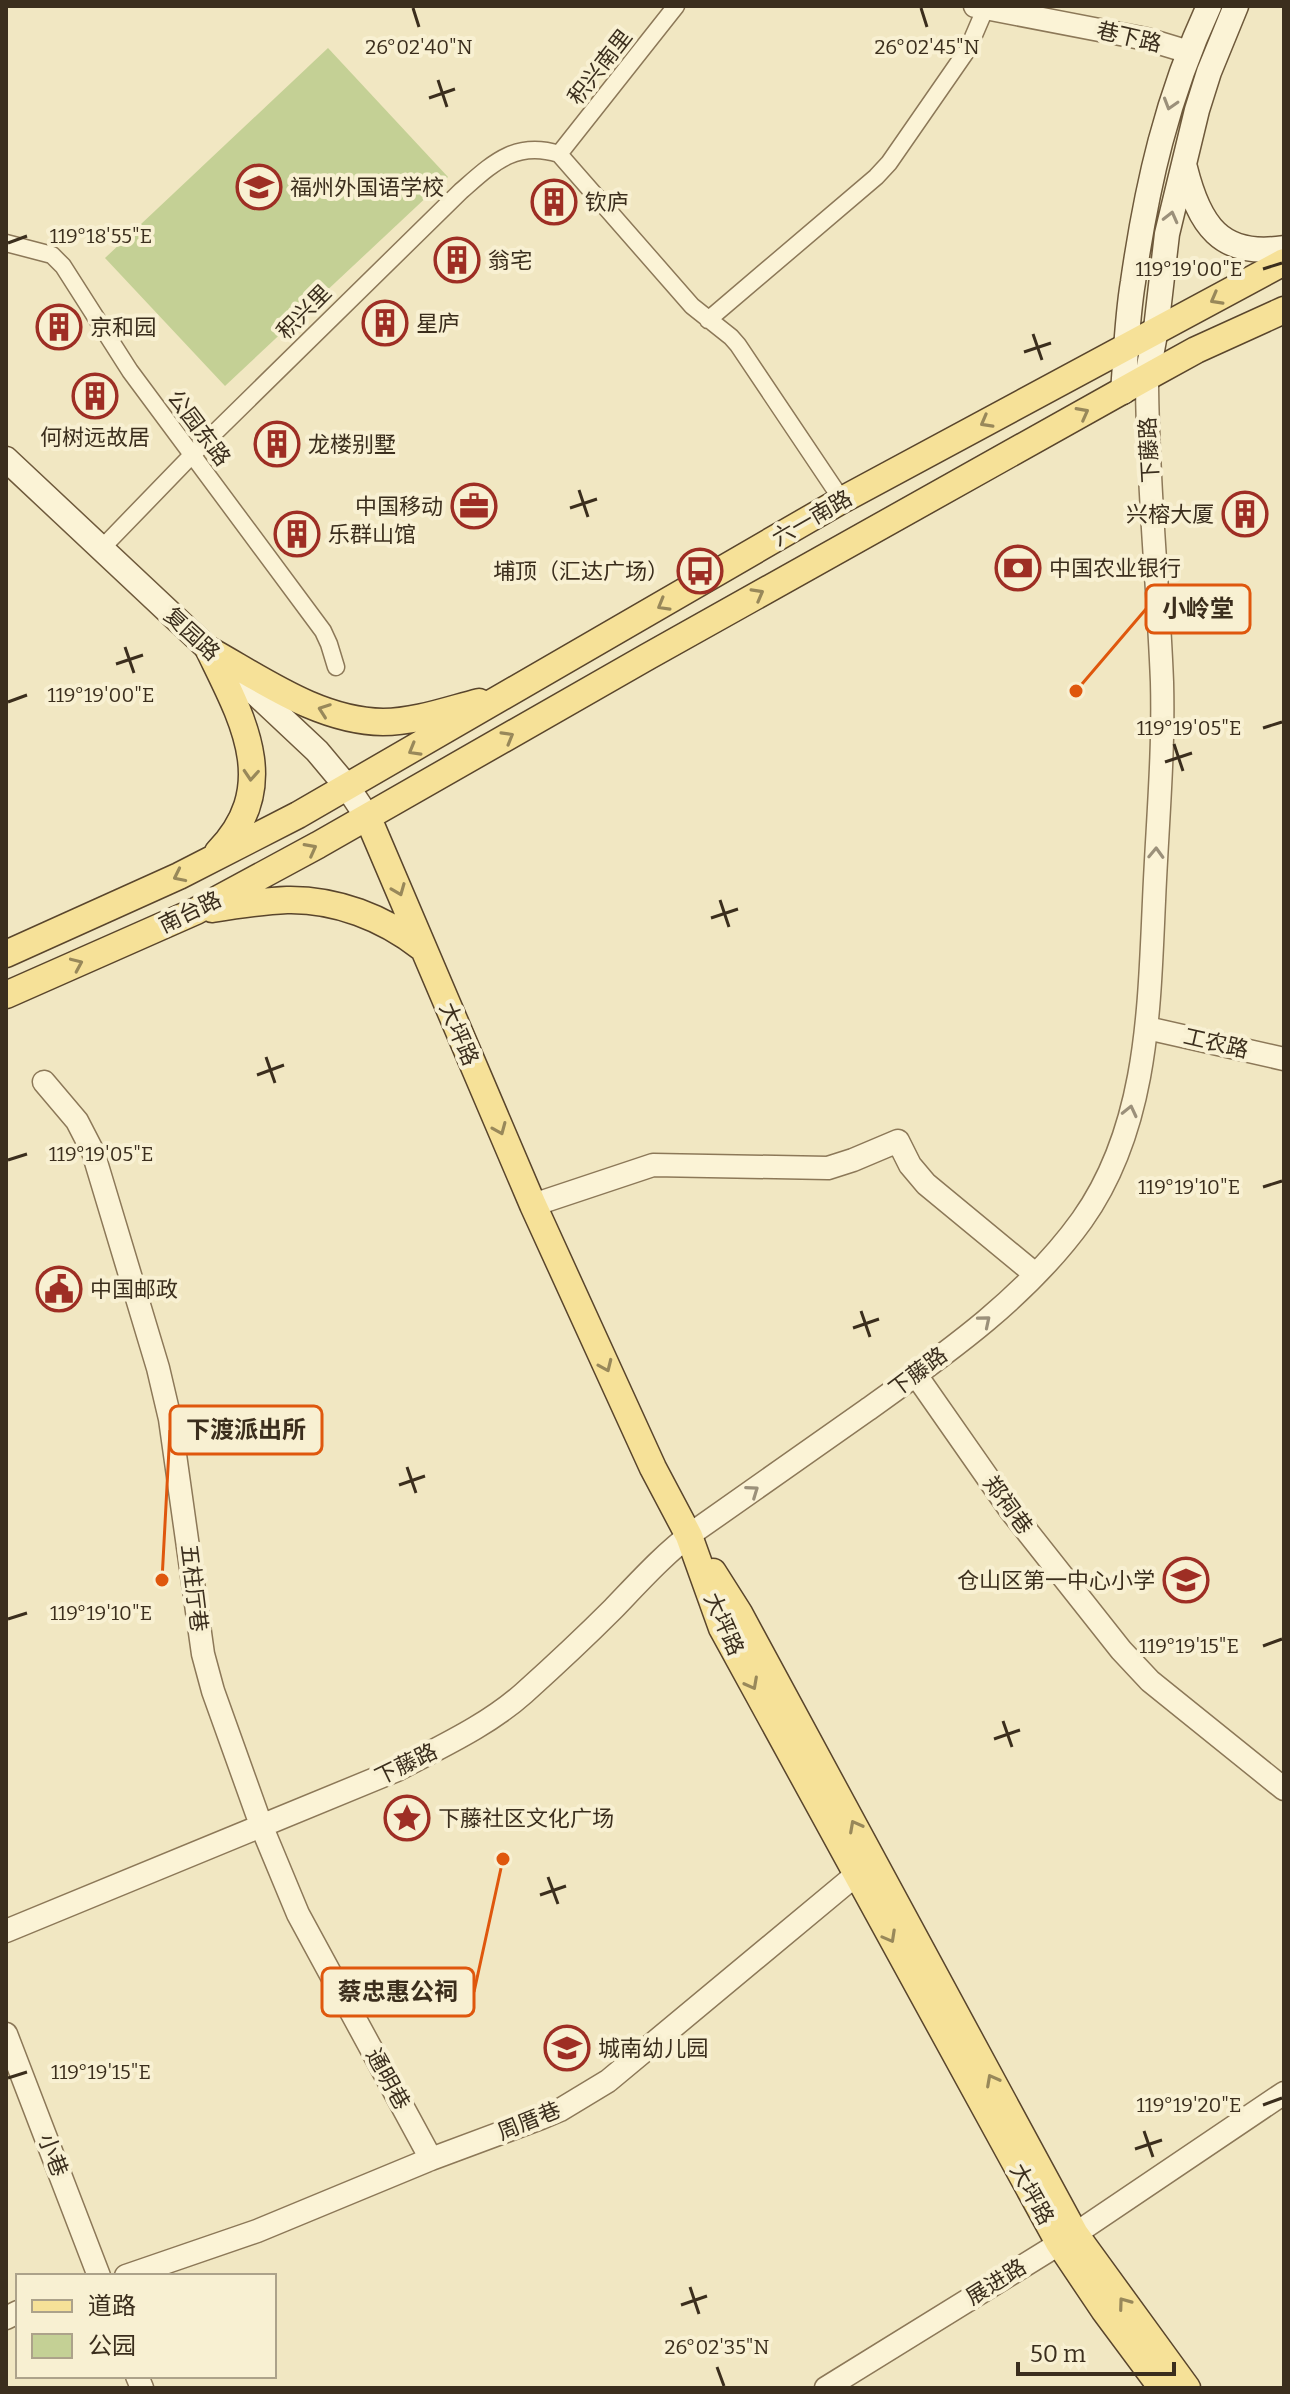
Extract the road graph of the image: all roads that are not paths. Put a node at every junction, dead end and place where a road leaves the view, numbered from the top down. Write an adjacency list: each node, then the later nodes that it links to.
1 (676, 6): 6 (street, 积兴南里)
2 (1209, 6): 5 (main road)
3 (1236, 6): 7 (main road)
4 (980, 7): 5 (street, 巷下路); 12 (street)
5 (1189, 52): 14 (main road, one-way to 14)
6 (559, 154): 12 (street); 17 (street, 积兴里)
7 (1184, 165): 9 (main road); 13 (main road, one-way to 7)
8 (6, 243): 17 (street, 公园东路)
9 (1284, 248)
10 (1284, 262): 13 (main road, 六一南路, one-way to 13)
11 (1284, 310): 15 (main road, 六一南路)
12 (708, 320): 19 (street)
13 (1156, 329): 14 (main road, 六一南路); 15 (main road)
14 (1127, 346): 16 (main road); 19 (main road, 六一南路, one-way to 19)
15 (1147, 377): 16 (main road, 六一南路); 31 (street, 下藤路, one-way to 15)
16 (1123, 392): 25 (main road, 六一南路, one-way to 16)
17 (192, 455): 20 (street, 积兴里); 22 (street, 公园东路)
18 (6, 459): 20 (main road, 复园路)
19 (842, 500): 23 (main road, 六一南路, one-way to 23)
20 (102, 548): 21 (main road, 复园路)
21 (209, 650): 23 (main road, one-way to 21); 24 (main road, 复园路); 26 (main road, one-way to 26)
22 (336, 667)
23 (509, 694): 24 (main road, 六一南路, one-way to 24)
24 (348, 788): 25 (main road, 复园路); 26 (main road, 南台路)
25 (368, 818): 27 (main road, 南台路, one-way to 25); 28 (main road, 大坪路, one-way to 28)
26 (209, 861): 29 (main road, 南台路, one-way to 29)
27 (196, 911): 28 (main road); 30 (main road, 南台路, one-way to 27)
28 (421, 947): 34 (main road, 大坪路, one-way to 34)
29 (6, 954)
30 (6, 995)
31 (1147, 1028): 32 (street, 工农路); 35 (street, 下藤路, one-way to 31)
32 (1284, 1059)
33 (44, 1082): 39 (street, 五柱厅巷)
34 (533, 1205): 35 (street); 37 (main road, 大坪路, one-way to 37)
35 (1035, 1274): 36 (street, 下藤路, one-way to 35)
36 (916, 1375): 37 (street, 下藤路, one-way to 36); 38 (street, 郑祠巷)
37 (689, 1536): 39 (street, 下藤路); 40 (main road, 大坪路)
38 (1284, 1789)
39 (261, 1825): 41 (street, 下藤路); 44 (street, 通明巷)
40 (864, 1868): 44 (street, 周厝巷); 45 (main road, 大坪路)
41 (6, 1931)
42 (6, 2034): 46 (street, 小巷)
43 (1284, 2093): 45 (street, 展进路)
44 (431, 2159): 47 (street, 周厝巷)
45 (1067, 2238): 48 (street, 展进路); 49 (main road, 大坪路); 50 (main road, one-way to 45)
46 (96, 2274)
47 (132, 2274)
48 (826, 2388)
49 (1162, 2388)
50 (1187, 2388)

